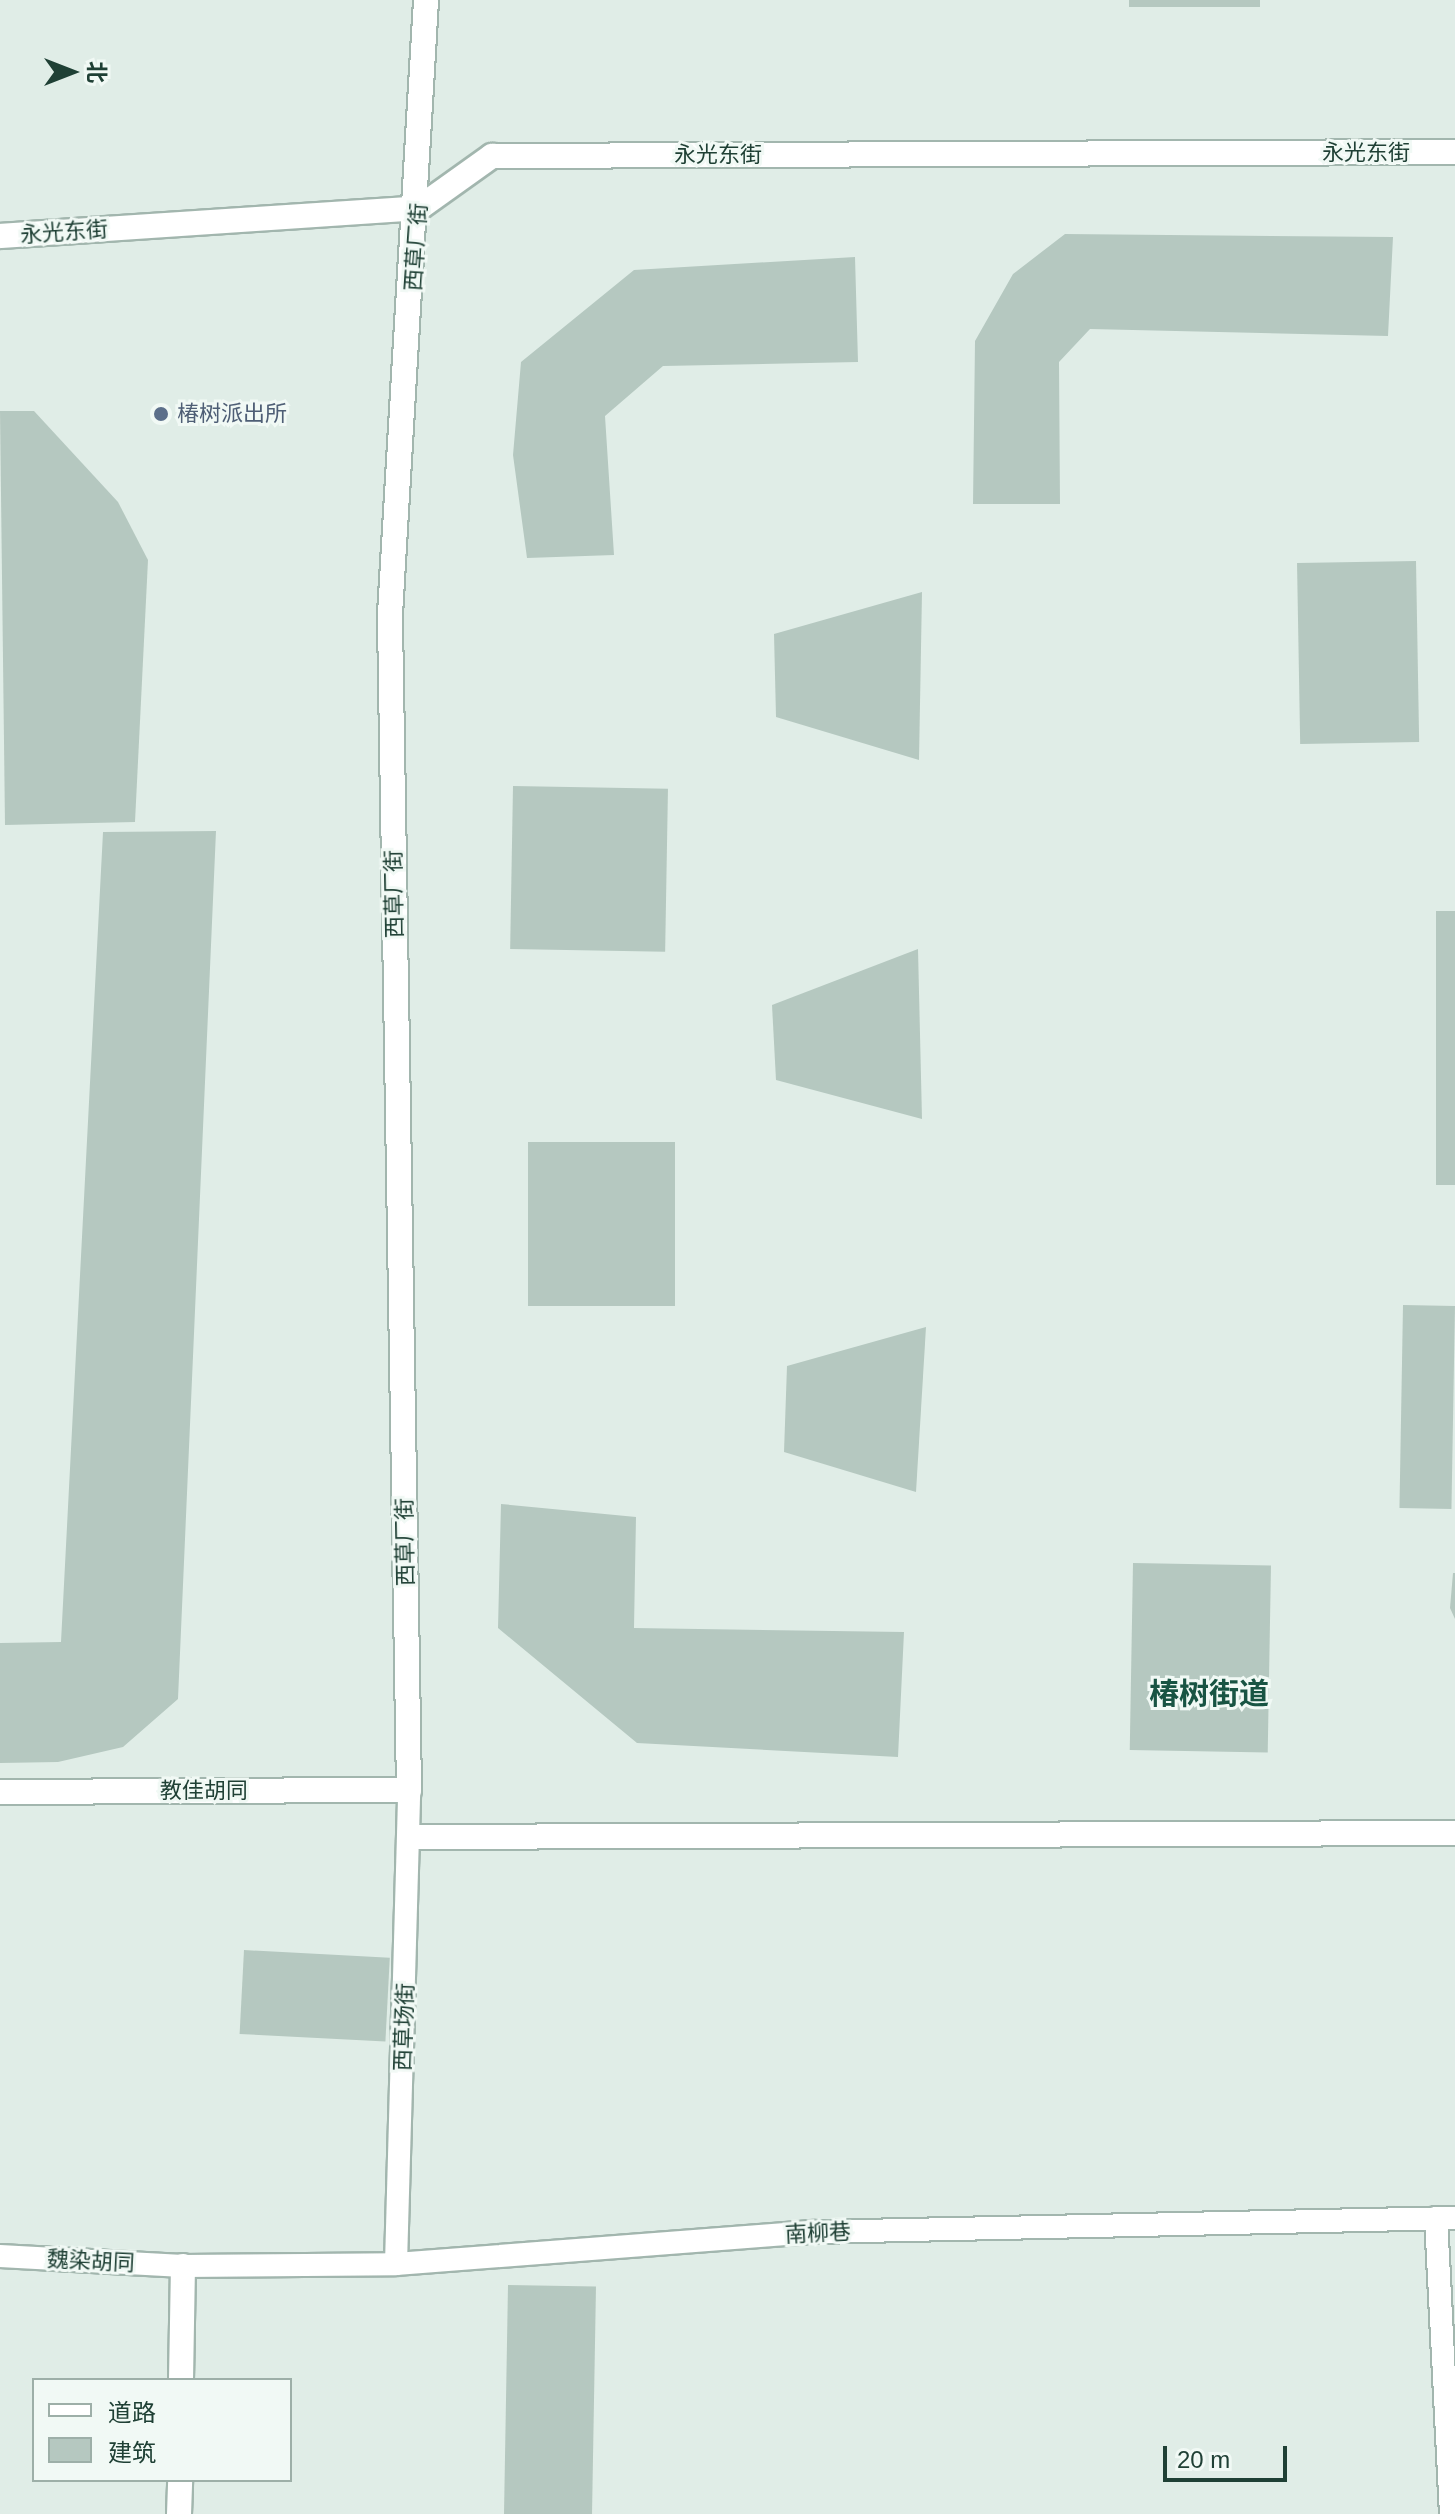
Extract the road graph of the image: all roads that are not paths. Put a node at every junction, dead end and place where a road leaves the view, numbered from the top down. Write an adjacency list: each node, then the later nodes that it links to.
1 (426, 0): 3 (street, 西草厂街)
2 (1455, 152): 3 (street, 永光东街)
3 (419, 208): 4 (street, 永光东街); 5 (street, 西草厂街)
4 (0, 236)
5 (409, 1790): 6 (street, 教佳胡同); 8 (lane, 西草场街)
6 (0, 1792)
7 (1455, 1833): 8 (street)
8 (410, 1837): 11 (lane, 西草场街)
9 (1445, 2218): 11 (lane, 南柳巷); 16 (lane)
10 (0, 2256): 12 (lane, 魏染胡同)
11 (396, 2264): 12 (lane, 南柳巷)
12 (183, 2266): 13 (street)
13 (181, 2378)
14 (180, 2482): 15 (street)
15 (179, 2514)
16 (1451, 2514)

